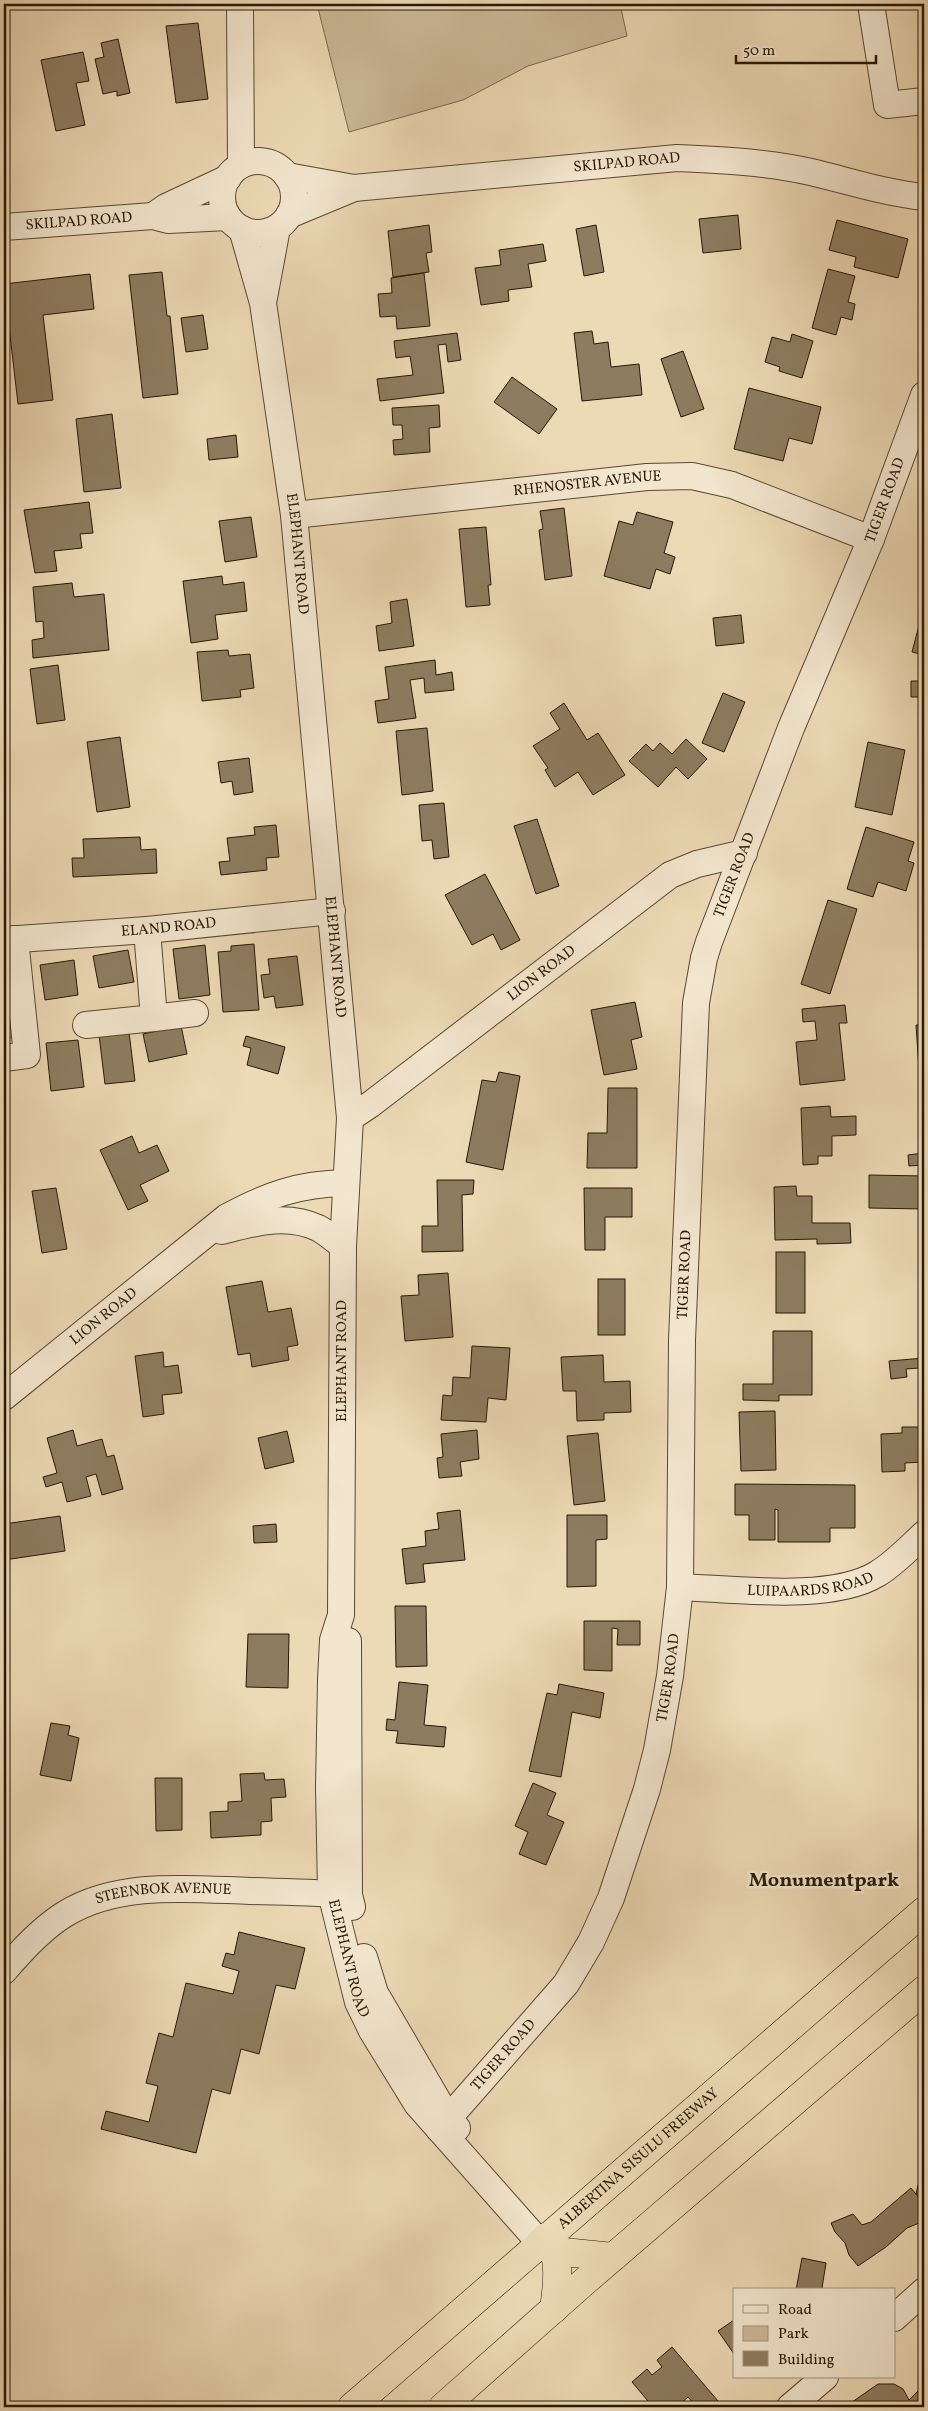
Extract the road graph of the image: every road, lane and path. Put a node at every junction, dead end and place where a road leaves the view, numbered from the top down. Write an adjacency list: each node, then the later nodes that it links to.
1 (240, 4): 3 (street)
2 (871, 4): 4 (street)
3 (242, 100): 5 (street); 6 (street)
4 (924, 101)
5 (277, 169): 6 (street); 7 (street, SKILPAD ROAD); 12 (street)
6 (235, 171): 11 (street, SKILPAD ROAD); 13 (street)
7 (354, 188): 8 (street, SKILPAD ROAD); 12 (street, SKILPAD ROAD)
8 (897, 194): 9 (street, SKILPAD ROAD); 10 (street, SKILPAD ROAD)
9 (924, 197)
10 (924, 209)
11 (153, 216): 13 (street, SKILPAD ROAD); 14 (street, SKILPAD ROAD)
12 (283, 221): 13 (street); 15 (street, ELEPHANT ROAD)
13 (235, 223): 15 (street, ELEPHANT ROAD)
14 (4, 227)
15 (263, 303): 17 (street, ELEPHANT ROAD)
16 (924, 395): 18 (street, TIGER ROAD)
17 (294, 515): 18 (street, RHENOSTER AVENUE); 20 (street, ELEPHANT ROAD)
18 (871, 539): 19 (street, TIGER ROAD)
19 (744, 853): 27 (street, LION ROAD); 33 (street, TIGER ROAD)
20 (332, 911): 21 (street, ELAND ROAD); 27 (street, ELEPHANT ROAD)
21 (147, 930): 22 (street, ELAND ROAD); 24 (street)
22 (9, 940): 26 (street)
23 (195, 1013): 24 (street)
24 (154, 1018): 25 (street)
25 (86, 1025)
26 (4, 1058)
27 (350, 1118): 28 (street, ELEPHANT ROAD)
28 (345, 1183): 29 (street, LION ROAD); 30 (street, ELEPHANT ROAD)
29 (202, 1236): 30 (street, LION ROAD); 31 (street, LION ROAD)
30 (343, 1246): 34 (street, ELEPHANT ROAD)
31 (4, 1397)
32 (924, 1534): 33 (street, LUIPAARDS ROAD)
33 (680, 1587): 38 (street, TIGER ROAD)
34 (340, 1894): 36 (street, STEENBOK AVENUE); 38 (street, ELEPHANT ROAD)
35 (924, 1912): 39 (highway, ALBERTINA SISULU FREEWAY)
36 (4, 1971)
37 (924, 1990): 40 (highway)
38 (444, 2123): 39 (street, ELEPHANT ROAD)
39 (547, 2244): 40 (highway); 42 (highway); 45 (highway, ALBERTINA SISULU FREEWAY)
40 (613, 2258): 42 (highway)
41 (924, 2291): 43 (street)
42 (554, 2309): 46 (highway)
43 (896, 2316)
44 (824, 2378): 47 (street)
45 (352, 2407)
46 (443, 2407)
47 (790, 2407)

